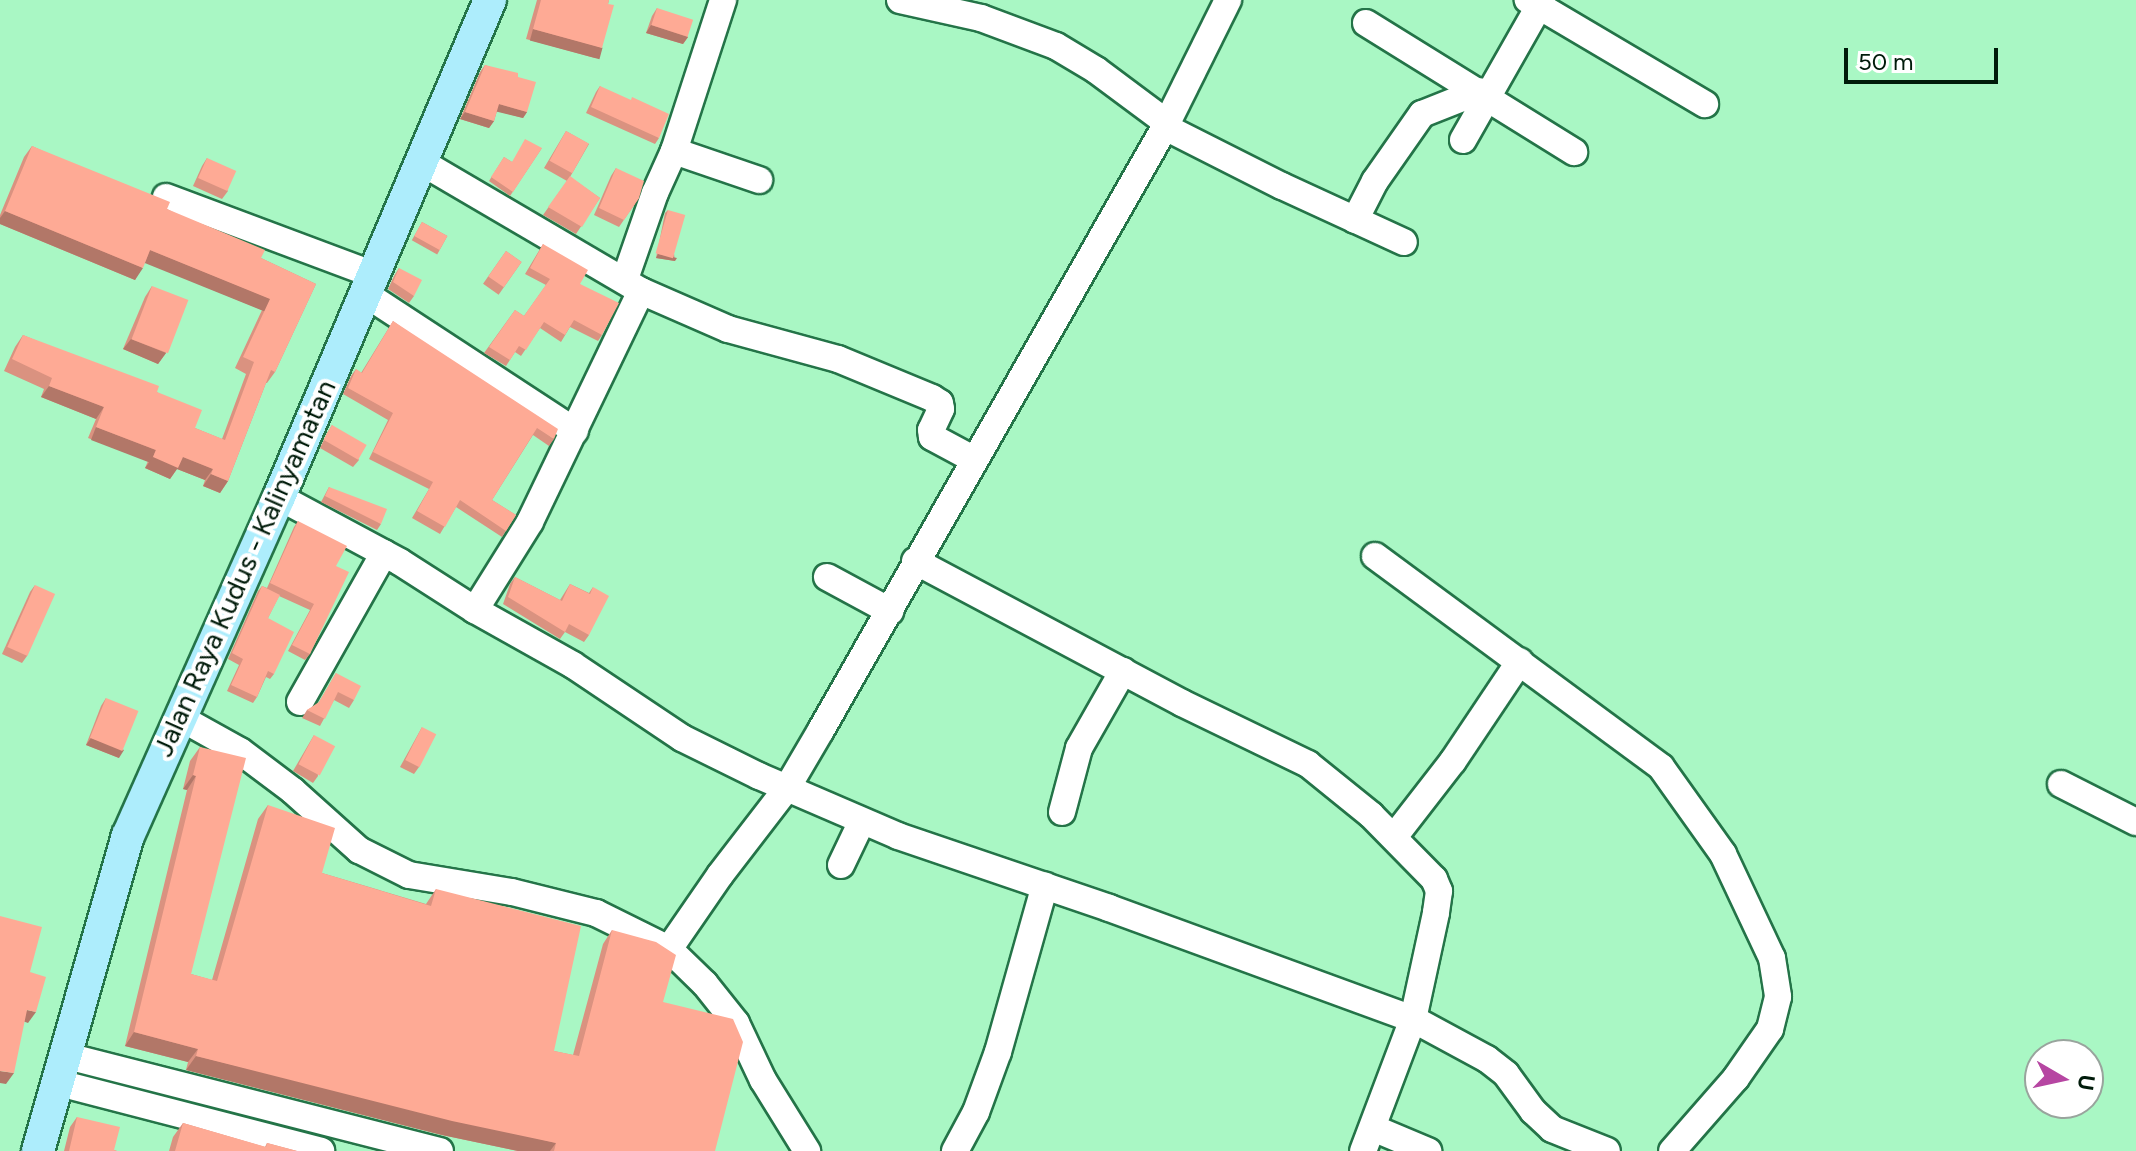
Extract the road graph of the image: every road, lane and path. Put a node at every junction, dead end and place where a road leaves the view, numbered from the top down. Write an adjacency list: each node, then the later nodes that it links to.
1 (490, 0): 14 (main road, Jalan Raya Kudus - Kalinyamatan)
2 (723, 0): 12 (street)
3 (900, 0): 6 (street)
4 (1228, 0): 10 (street)
5 (1536, 2): 8 (street); 9 (street)
6 (970, 8): 10 (street)
7 (1366, 23): 8 (street)
8 (1485, 94): 11 (street); 13 (street); 17 (street)
9 (1705, 104)
10 (1166, 125): 17 (street); 22 (street)
11 (1463, 140)
12 (674, 151): 15 (street); 20 (street)
13 (1574, 152)
14 (423, 163): 19 (main road, Jalan Raya Kudus - Kalinyamatan); 20 (street)
15 (759, 180)
16 (166, 197): 19 (street)
17 (1355, 220): 18 (street)
18 (1404, 242)
19 (368, 283): 21 (street); 23 (main road, Jalan Raya Kudus - Kalinyamatan)
20 (633, 285): 21 (street); 22 (street)
21 (575, 431): 28 (street)
22 (973, 459): 26 (street)
23 (279, 497): 24 (street); 33 (main road, Jalan Raya Kudus - Kalinyamatan)
24 (384, 553): 28 (street); 32 (street)
25 (1375, 556): 30 (street)
26 (915, 561): 29 (street); 31 (street)
27 (827, 577): 29 (street)
28 (475, 610): 35 (street)
29 (890, 611): 35 (street)
30 (1520, 661): 39 (street); 54 (street)
31 (1123, 671): 36 (street); 39 (street)
32 (300, 702)
33 (179, 717): 42 (street); 44 (main road, Jalan Raya Kudus - Kalinyamatan)
34 (2061, 784): 37 (street)
35 (787, 788): 38 (street); 42 (street)
36 (1062, 812)
37 (2136, 822)
38 (861, 823): 40 (street); 41 (street)
39 (1394, 837): 43 (street)
40 (841, 865)
41 (1045, 885): 43 (street); 51 (street)
42 (669, 949): 50 (street)
43 (1413, 1019): 46 (street); 53 (street)
44 (59, 1068): 45 (street); 47 (main road, Jalan Raya Kudus - Kalinyamatan); 48 (street)
45 (348, 1139): 49 (street)
46 (1368, 1139): 52 (street)
47 (38, 1151)
48 (321, 1151)
49 (440, 1151)
50 (807, 1151)
51 (955, 1151)
52 (1428, 1151)
53 (1607, 1151)
54 (1672, 1151)

